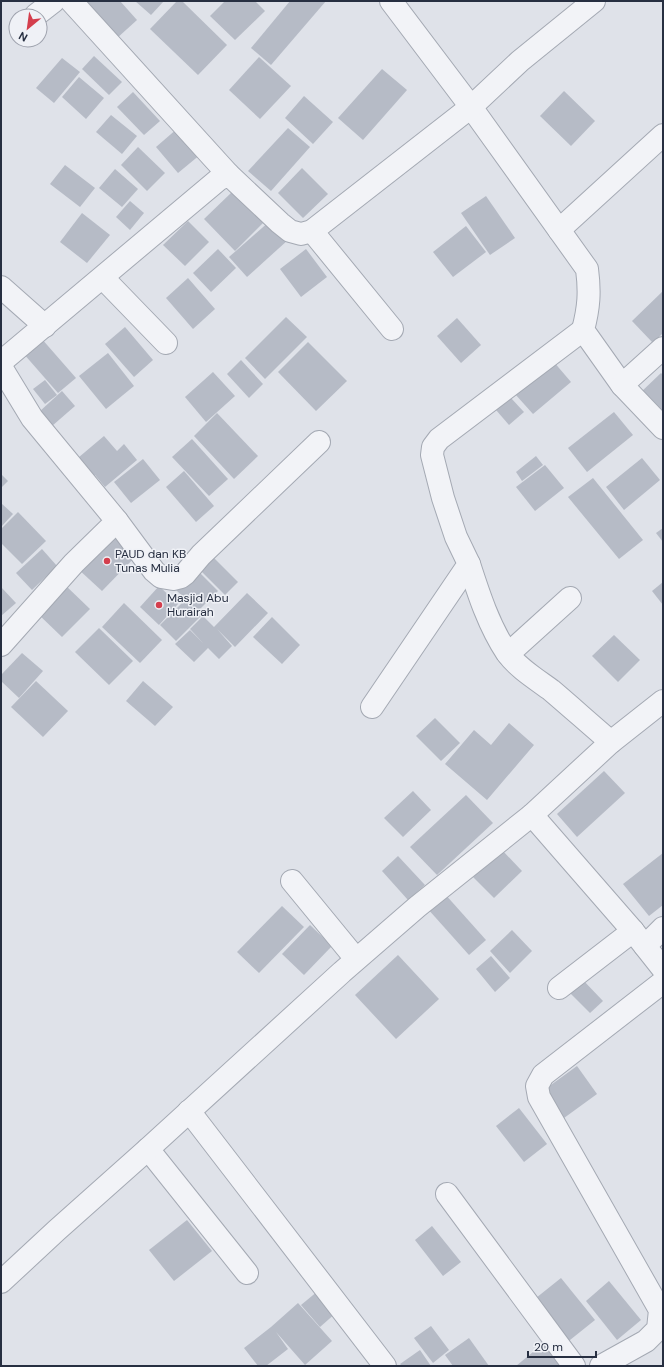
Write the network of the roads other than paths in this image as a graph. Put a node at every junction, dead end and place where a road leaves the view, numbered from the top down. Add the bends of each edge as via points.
1 (54, 1) edge
2 (71, 1) edge
3 (391, 1) edge
4 (594, 1) edge
5 (45, 8) edge
6 (471, 107) junction
7 (663, 135) edge
8 (228, 174) junction
9 (559, 230) junction
10 (312, 231) junction
11 (103, 278) junction
12 (1, 287) edge
13 (45, 326) junction
14 (392, 329) dead end
15 (583, 330) junction
16 (166, 343) dead end
17 (663, 348) edge
18 (1, 362) edge
19 (1, 367) edge
20 (622, 385) junction
21 (663, 428) edge
22 (319, 442) dead end
23 (117, 521) junction
24 (469, 564) junction
25 (570, 598) dead end
26 (1, 645) edge
27 (508, 654) junction
28 (663, 701) edge
29 (372, 707) dead end
30 (611, 742) junction
31 (532, 816) junction
32 (292, 881) dead end
33 (663, 928) edge
34 (639, 938) junction
35 (356, 960) junction
36 (663, 969) edge
37 (663, 982) edge
38 (560, 988) dead end
39 (190, 1111) junction
40 (148, 1149) junction
41 (447, 1194) dead end
42 (247, 1273) dead end
43 (1, 1282) edge
44 (613, 1363) edge
45 (385, 1366) edge
46 (574, 1366) edge

1 - 5 street
2 - 8 street
3 - 6 street
4 - 6 street via 520,61
6 - 9 street
6 - 10 street
7 - 9 street
8 - 10 street via 290,231 301,234
8 - 11 street
9 - 15 street via 587,269 590,289
10 - 14 street
11 - 13 street
11 - 16 street
12 - 13 street
13 - 18 street
15 - 20 street
15 - 24 street via 439,439 433,447 432,455 443,498 456,537
17 - 20 street
19 - 23 street via 32,418
20 - 21 street
22 - 23 street via 201,555 181,578 162,577 154,571
23 - 26 street via 74,563
24 - 27 street via 494,632
24 - 29 street
25 - 27 street
27 - 30 street
28 - 30 street
30 - 31 street
31 - 34 street
31 - 35 street via 417,907
32 - 35 street
33 - 34 street
34 - 36 street
34 - 38 street
35 - 39 street
37 - 44 street via 543,1075 537,1086 539,1097 660,1310 658,1329 646,1341
39 - 40 street
39 - 45 street
40 - 42 street
40 - 43 street
41 - 46 street

